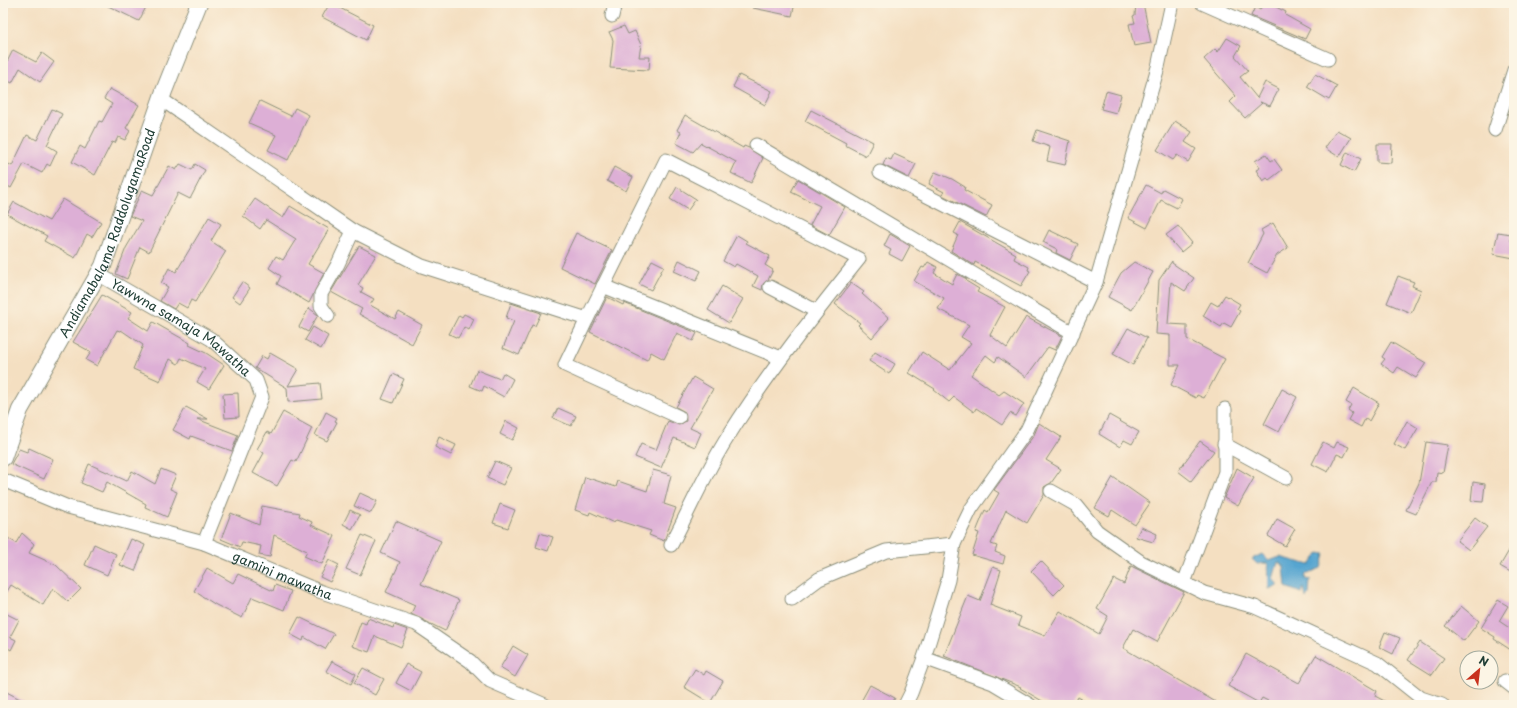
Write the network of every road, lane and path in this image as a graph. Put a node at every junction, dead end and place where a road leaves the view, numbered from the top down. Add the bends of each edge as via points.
1 (199, 3) edge
2 (1172, 3) edge
3 (1202, 3) edge
4 (1328, 59) dead end
5 (1514, 70) edge
6 (161, 99) junction
7 (1495, 130) dead end
8 (756, 145) dead end
9 (880, 172) dead end
10 (353, 231) junction
11 (98, 274) junction
12 (1096, 282) junction
13 (603, 286) junction
14 (770, 287) dead end
15 (816, 311) junction
16 (328, 316) dead end
17 (587, 319) junction
18 (1073, 333) junction
19 (781, 358) junction
20 (1225, 408) dead end
21 (678, 417) dead end
22 (1224, 444) junction
23 (3, 458) edge
24 (1286, 478) dead end
25 (3, 480) edge
26 (1051, 491) dead end
27 (204, 543) junction
28 (954, 544) junction
29 (671, 545) dead end
30 (1184, 583) junction
31 (792, 599) dead end
32 (924, 658) junction
33 (545, 705) edge
34 (905, 705) edge
35 (1030, 705) edge
36 (1442, 705) edge

1 - 6 street, Andiamabalama RaddolugamaRoad
2 - 12 street via 1158,67
3 - 4 street
5 - 7 street
6 - 10 street
6 - 11 street, Andiamabalama RaddolugamaRoad
8 - 18 street
9 - 12 street
10 - 16 street via 321,294 321,306
10 - 17 street via 422,266
11 - 23 street, Andiamabalama RaddolugamaRoad via 20,410
11 - 27 street, Yawwna samaja Mawatha via 211,338 256,380 262,397
12 - 18 street
13 - 15 street via 666,160 859,259
13 - 17 street
13 - 19 street
14 - 15 street
15 - 19 street
17 - 21 street via 565,365
18 - 28 street via 1027,430 971,509
19 - 29 street via 728,436
20 - 22 street
22 - 24 street
22 - 30 street via 1225,472
25 - 27 street, gamini mawatha via 68,507
26 - 30 street via 1076,505 1098,531 1141,562
27 - 33 street, gamini mawatha via 319,591 416,624 470,661 490,681
28 - 31 street via 886,551 819,579
28 - 32 street via 948,580
30 - 36 street via 1204,593 1255,607 1377,663 1422,698
32 - 34 street
32 - 35 street via 993,683

